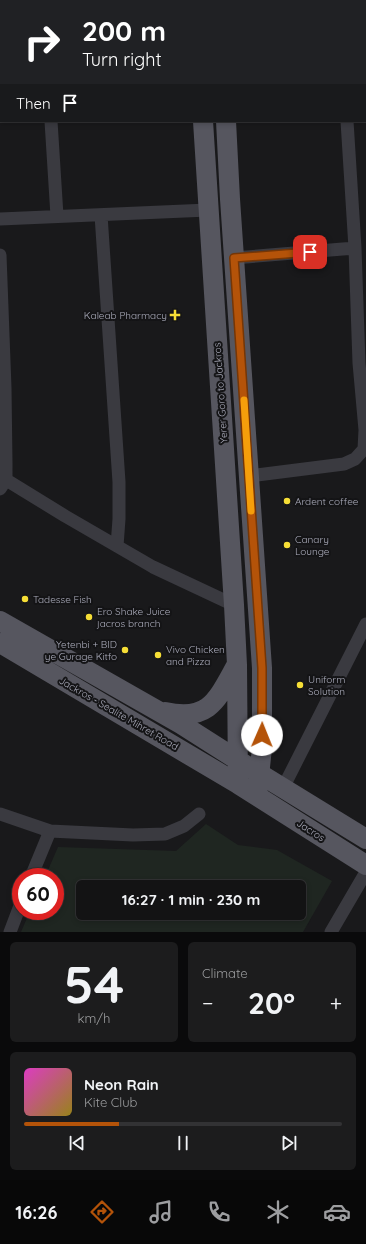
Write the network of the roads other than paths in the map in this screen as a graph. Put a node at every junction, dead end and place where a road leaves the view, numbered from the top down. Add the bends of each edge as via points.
1 (51, 122) edge
2 (203, 122) edge
3 (226, 122) edge
4 (347, 122) edge
5 (208, 210) junction
6 (101, 215) junction
7 (57, 216) junction
8 (0, 219) edge
9 (355, 248) junction
10 (0, 255) edge
11 (234, 258) junction
12 (2, 343) edge
13 (249, 476) junction
14 (2, 482) edge
15 (117, 546) junction
16 (234, 605) junction
17 (0, 621) edge
18 (366, 624) edge
19 (0, 643) edge
20 (237, 665) junction
21 (155, 710) junction
22 (238, 761) junction
23 (260, 774) junction
24 (238, 784) junction
25 (283, 788) junction
26 (257, 795) junction
27 (0, 814) edge
28 (199, 814) dead end
29 (50, 831) junction
30 (366, 839) edge
31 (366, 865) edge
32 (35, 868) edge
33 (366, 872) edge
34 (15, 920) edge
35 (10, 932) edge
36 (331, 932) edge

1 - 7 street
2 - 5 main road, Yerer Goro to Jackros
3 - 11 main road
4 - 9 street
5 - 6 street
5 - 16 main road, Yerer Goro to Jackros
6 - 7 street
6 - 15 street via 119,482
7 - 8 street
9 - 11 street
9 - 13 street via 364,449 355,459 344,464
10 - 12 street
11 - 13 main road
12 - 14 street via 5,388
13 - 23 main road via 262,668
14 - 15 street
15 - 16 street via 153,567
16 - 20 main road, Yerer Goro to Jackros
17 - 21 main road, Jacros
18 - 25 street
19 - 24 main road, Jackros - Sealite Mihret Road
20 - 21 main road via 218,698 208,708 198,713 179,715
20 - 22 main road, Yerer Goro to Jackros
21 - 22 main road, Jacros via 182,724
22 - 23 main road, Jacros
22 - 24 main road, Yerer Goro to Jackros
23 - 25 main road, Jacros
23 - 26 main road
24 - 26 main road, Jacros
25 - 30 main road, Jacros
26 - 31 main road, Jacros
27 - 29 street
28 - 29 street via 184,826 165,834
29 - 32 street
33 - 36 street
34 - 35 street

